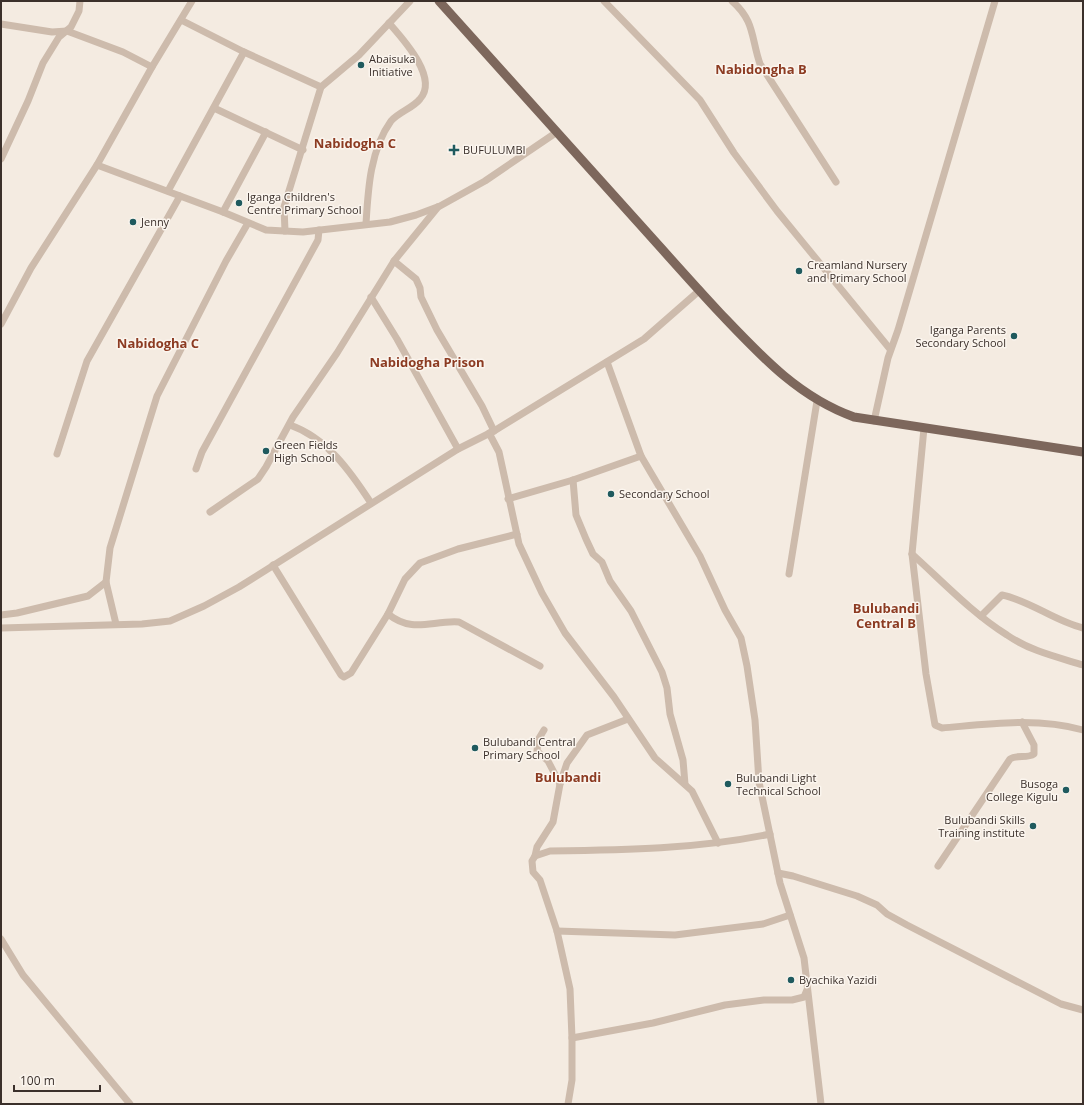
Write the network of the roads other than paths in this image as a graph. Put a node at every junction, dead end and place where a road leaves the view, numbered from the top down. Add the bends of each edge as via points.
1 (80, 1) edge
2 (192, 1) edge
3 (410, 1) edge
4 (439, 1) edge
5 (604, 1) edge
6 (732, 1) edge
7 (995, 1) edge
8 (181, 20) junction
9 (389, 23) junction
10 (1, 24) edge
11 (67, 31) junction
12 (244, 52) junction
13 (152, 66) junction
14 (321, 87) junction
15 (214, 108) junction
16 (266, 132) junction
17 (557, 132) junction
18 (303, 150) junction
19 (1, 159) edge
20 (97, 165) junction
21 (836, 182) dead end
22 (168, 191) junction
23 (180, 196) junction
24 (440, 206) junction
25 (223, 212) junction
26 (248, 223) junction
27 (366, 224) junction
28 (320, 230) junction
29 (285, 231) junction
30 (394, 261) junction
31 (700, 290) junction
32 (371, 297) junction
33 (1, 324) edge
34 (890, 349) junction
35 (607, 362) junction
36 (817, 401) junction
37 (874, 421) junction
38 (290, 425) junction
39 (924, 428) junction
40 (492, 432) junction
41 (458, 449) junction
42 (1083, 452) edge
43 (57, 454) dead end
44 (641, 456) junction
45 (196, 469) dead end
46 (573, 480) junction
47 (508, 499) junction
48 (371, 503) junction
49 (210, 512) dead end
50 (517, 534) junction
51 (912, 554) junction
52 (273, 565) junction
53 (789, 574) dead end
54 (106, 582) junction
55 (388, 614) junction
56 (1, 615) edge
57 (981, 616) junction
58 (116, 624) junction
59 (1, 628) edge
60 (1083, 628) edge
61 (540, 666) dead end
62 (1083, 666) edge
63 (628, 720) junction
64 (1022, 722) junction
65 (544, 730) dead end
66 (1083, 730) edge
67 (560, 784) junction
68 (685, 784) junction
69 (770, 834) junction
70 (718, 843) junction
71 (535, 856) junction
72 (938, 866) dead end
73 (778, 873) junction
74 (790, 915) junction
75 (557, 931) junction
76 (1, 939) edge
77 (808, 989) junction
78 (1083, 1010) edge
79 (572, 1038) junction
80 (130, 1104) edge
81 (568, 1104) edge
82 (821, 1104) edge

1 - 11 street via 79,11
2 - 8 street
3 - 9 street
4 - 17 main road
5 - 34 street via 700,100 734,154 777,211
6 - 21 street via 745,15 752,29 753,45 760,64
7 - 34 street via 898,330
8 - 12 street
8 - 13 street
9 - 14 street via 359,55
9 - 27 street via 424,72 425,86 420,100 392,121 383,137 369,185
10 - 11 street via 52,32
11 - 13 street
11 - 19 street via 59,38 43,63
12 - 14 street
12 - 15 street
13 - 20 street
14 - 18 street
15 - 16 street
15 - 22 street
16 - 18 street
16 - 25 street
17 - 24 street via 485,181
17 - 31 main road
18 - 29 street via 284,207
20 - 22 street
20 - 33 street via 31,268
22 - 23 street
23 - 25 street
23 - 43 street via 87,361
24 - 27 street via 390,222
24 - 30 street
25 - 26 street
26 - 29 street via 266,230
26 - 54 street via 226,260 157,396 110,548
27 - 28 street
28 - 29 street
28 - 45 street via 318,240 205,445
30 - 32 street
30 - 40 street via 416,279 421,297 437,330 479,400
31 - 35 street via 644,339
31 - 36 main road via 755,350 787,380
32 - 38 street
32 - 41 street
34 - 37 street
35 - 40 street
35 - 44 street
36 - 37 main road via 854,417
36 - 53 street
37 - 39 main road
38 - 48 street via 305,430 330,450 352,474
38 - 49 street via 258,479
39 - 42 main road
39 - 51 street
40 - 41 street
40 - 47 street via 499,452
41 - 48 street
44 - 46 street
44 - 69 street via 700,556 741,638 754,720 759,782
46 - 47 street
46 - 68 street via 576,515 586,539 593,554 602,562 610,581 631,611 662,672 670,714 684,760
47 - 50 street
48 - 52 street
50 - 55 street via 458,549 420,563 405,579
50 - 63 street via 542,594 565,633
51 - 57 street
51 - 64 street via 934,725 942,728
52 - 55 street via 323,648 344,677 351,673
52 - 58 street via 239,587 170,621
54 - 56 street via 88,596 17,614
54 - 58 street
55 - 61 street via 400,622 411,625 459,622
57 - 60 street via 1002,595 1020,599
57 - 62 street via 1007,636 1035,650
58 - 59 street
63 - 67 street via 587,734 567,762
63 - 68 street via 655,758
64 - 66 street via 1042,722
64 - 72 street via 1034,745 1034,754 1010,759
65 - 67 street via 538,740 537,751 548,761
67 - 71 street via 553,822 537,847
68 - 70 street via 698,800
69 - 70 street
69 - 73 street
70 - 71 street via 550,851
71 - 75 street via 532,861 533,872 540,880
73 - 74 street
73 - 78 street via 864,899 907,925 1061,1004
74 - 75 street via 763,924 675,935
74 - 77 street via 804,958
75 - 79 street via 570,989
76 - 80 street via 23,975
77 - 79 street via 804,998 725,1005 653,1023
77 - 82 street
79 - 81 street via 572,1080

